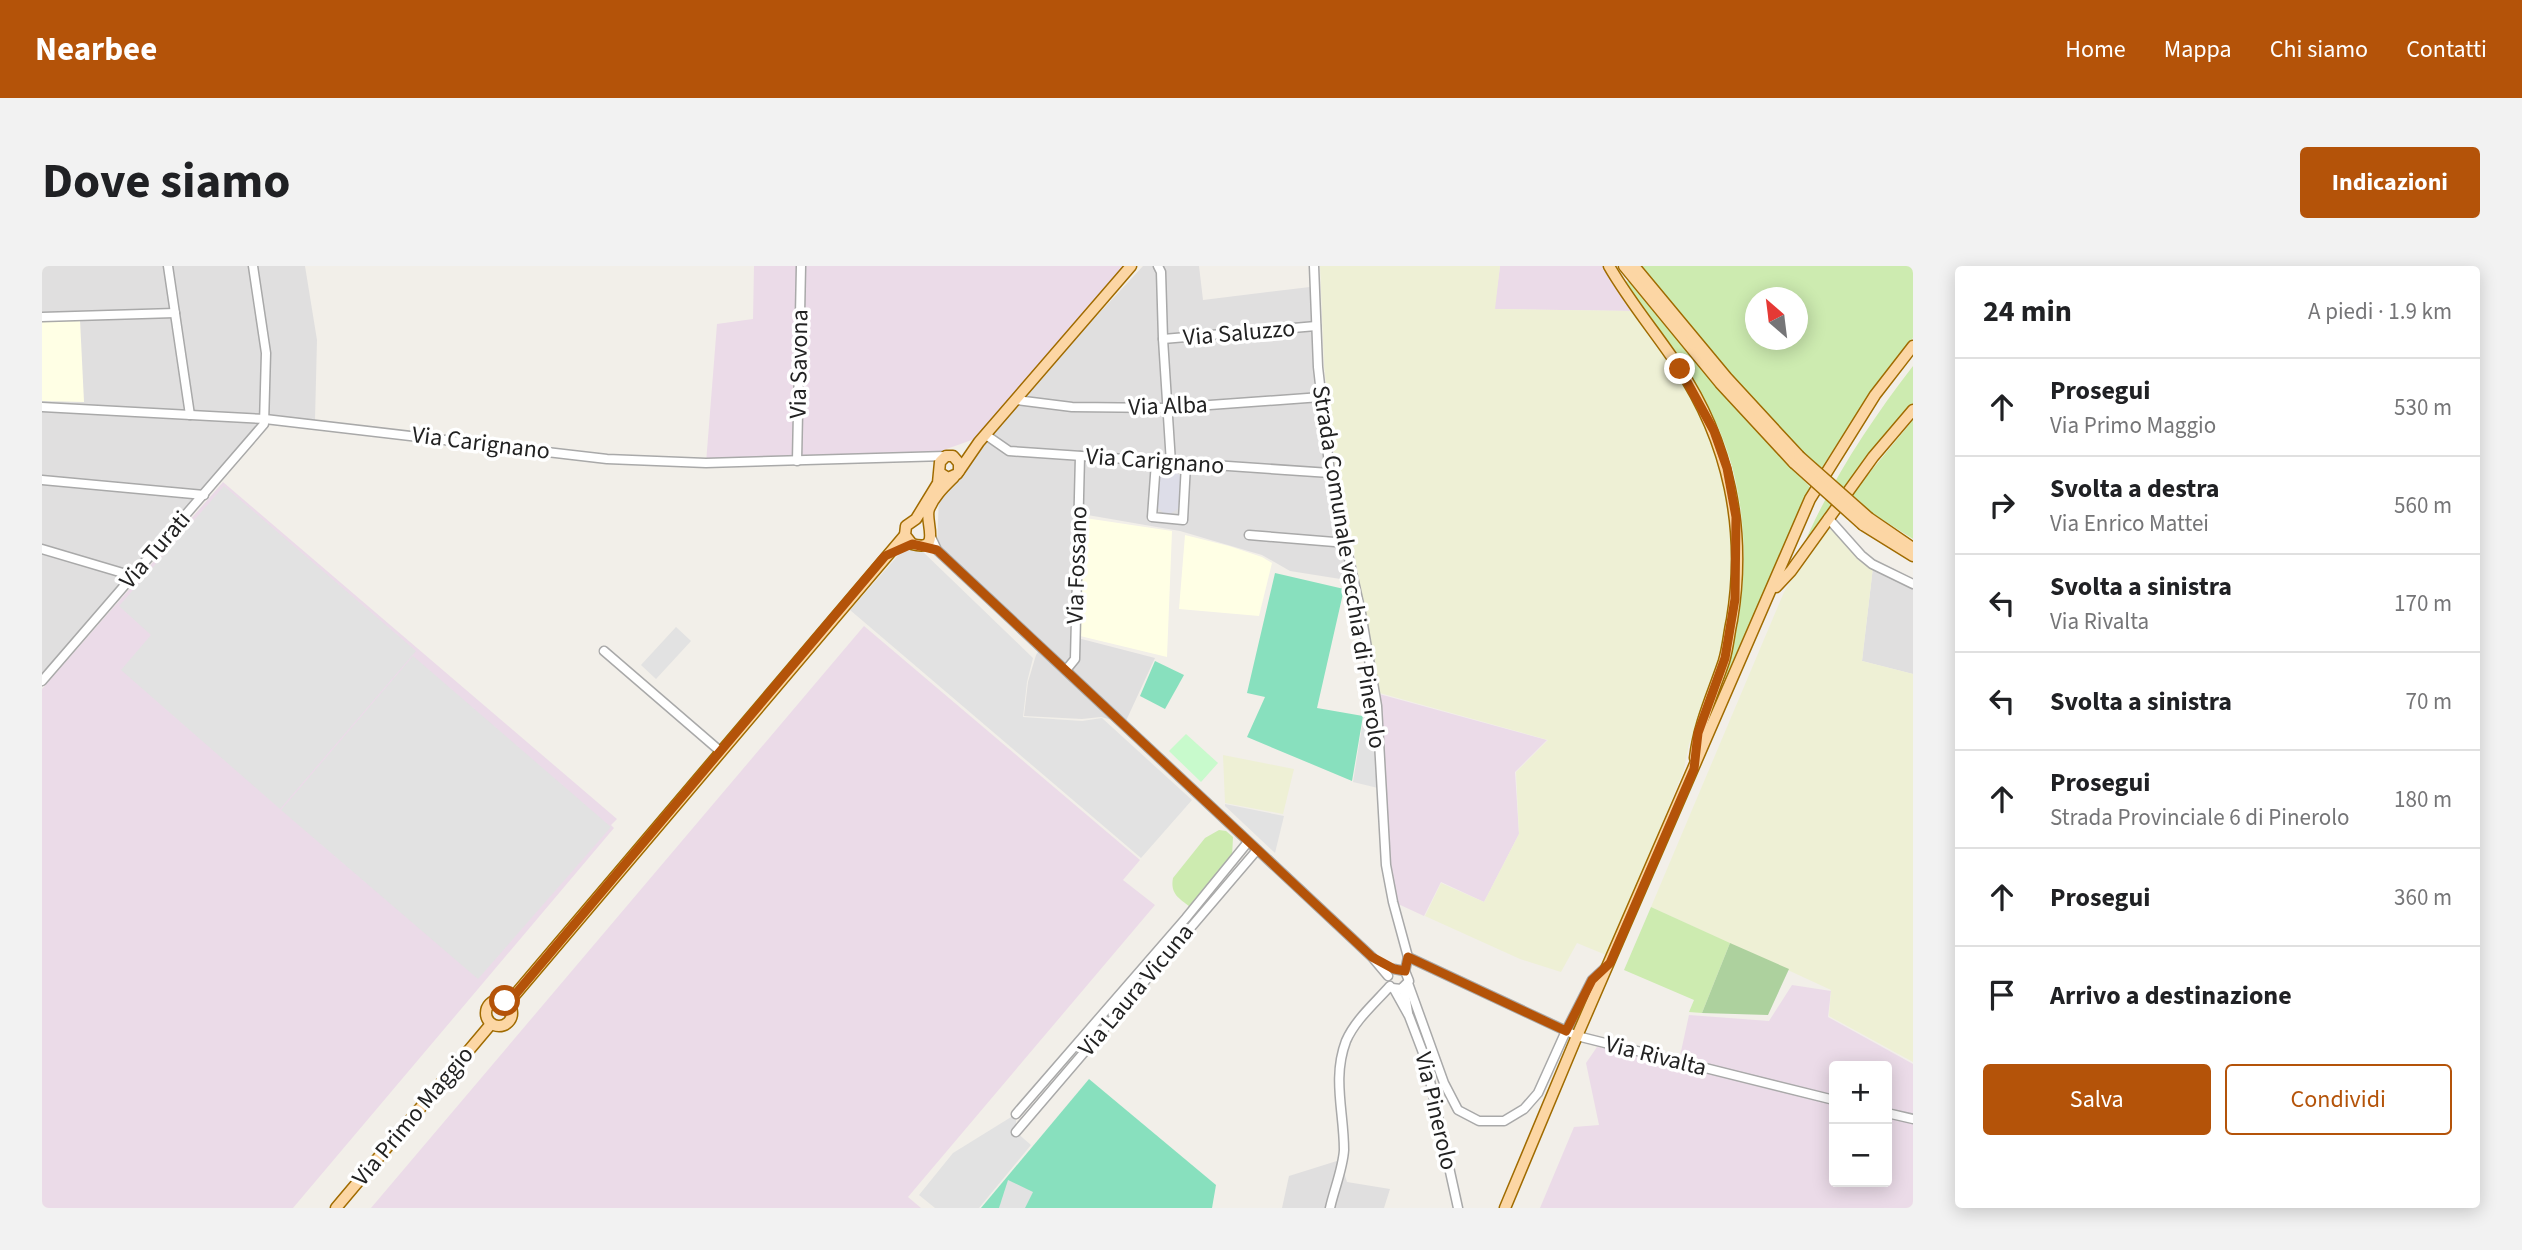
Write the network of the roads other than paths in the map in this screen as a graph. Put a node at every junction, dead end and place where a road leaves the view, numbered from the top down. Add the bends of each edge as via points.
1 (168, 266) edge
2 (254, 266) edge
3 (801, 266) edge
4 (1131, 266) edge
5 (1158, 266) edge
6 (1314, 266) edge
7 (1609, 266) edge
8 (1624, 266) edge
9 (1634, 266) edge
10 (175, 313) junction
11 (42, 317) edge
12 (1316, 326) junction
13 (1163, 339) junction
14 (1913, 346) edge
15 (1321, 397) junction
16 (1016, 400) junction
17 (43, 407) edge
18 (1168, 408) junction
19 (1913, 410) edge
20 (190, 415) junction
21 (42, 419) edge
22 (265, 419) junction
23 (983, 438) junction
24 (949, 456) junction
25 (1080, 456) junction
26 (921, 458) junction
27 (1796, 459) junction
28 (797, 461) junction
29 (1156, 462) junction
30 (1171, 463) junction
31 (1186, 464) junction
32 (940, 472) junction
33 (1330, 473) junction
34 (956, 474) junction
35 (42, 480) edge
36 (204, 495) junction
37 (1828, 518) junction
38 (916, 519) junction
39 (1866, 521) junction
40 (929, 524) junction
41 (1249, 535) dead end
42 (931, 537) junction
43 (912, 541) junction
44 (1347, 542) junction
45 (1913, 548) edge
46 (42, 550) edge
47 (937, 550) junction
48 (1913, 556) edge
49 (133, 576) junction
50 (1913, 584) edge
51 (1769, 595) junction
52 (604, 651) dead end
53 (1066, 670) junction
54 (42, 681) edge
55 (720, 751) junction
56 (1694, 769) junction
57 (1248, 842) junction
58 (1257, 850) junction
59 (1407, 953) junction
60 (1610, 963) junction
61 (1397, 971) junction
62 (1406, 985) junction
63 (1392, 987) junction
64 (508, 1003) junction
65 (1409, 1016) junction
66 (491, 1024) junction
67 (1566, 1031) junction
68 (1577, 1036) junction
69 (1558, 1052) junction
70 (1829, 1099) edge
71 (1016, 1114) dead end
72 (1892, 1114) edge
73 (1913, 1119) edge
74 (1016, 1132) dead end
75 (335, 1208) edge
76 (1330, 1208) edge
77 (1458, 1208) edge
78 (1505, 1208) edge

1 - 10 street
2 - 22 street via 266,353
3 - 28 street, Via Savona
4 - 16 main road
5 - 13 street
6 - 12 street, Strada Comunale vecchia di Pinerolo
7 - 56 main road via 1695,393 1727,468 1736,517 1732,619 1725,658 1698,733
8 - 27 main road via 1720,383
9 - 27 main road
10 - 11 street
10 - 20 street
12 - 13 street, Via Saluzzo
12 - 15 street, Strada Comunale vecchia di Pinerolo
13 - 18 street
14 - 51 main road via 1875,395 1810,499
15 - 18 street, Via Alba
15 - 33 street, Strada Comunale vecchia di Pinerolo
16 - 18 street, Via Alba via 1072,407
16 - 23 main road
17 - 20 street, Via Carignano
17 - 21 street
18 - 30 street
19 - 37 main road
20 - 22 street, Via Carignano
22 - 28 street, Via Carignano via 607,459
22 - 36 street, Via Turati
23 - 24 main road
23 - 25 street, Via Carignano via 1009,451
23 - 34 main road
24 - 26 street, Via Carignano
24 - 32 main road via 938,464
24 - 34 main road via 959,463
25 - 29 street, Via Carignano
25 - 53 street, Via Fossano via 1075,659
26 - 28 street, Via Carignano
26 - 32 street
27 - 39 main road, bridge
29 - 30 street, Via Carignano
29 - 31 street via 1152,517 1183,520
30 - 31 street, Via Carignano
31 - 33 street, Via Carignano
32 - 34 main road via 945,477
32 - 38 main road
33 - 44 street, Strada Comunale vecchia di Pinerolo
34 - 40 main road via 929,509
35 - 36 street
36 - 49 street, Via Turati
37 - 50 street via 1872,564
37 - 51 main road
38 - 40 main road
38 - 43 main road via 906,526
39 - 45 main road
39 - 48 main road
40 - 42 main road
41 - 44 street
42 - 43 main road
42 - 47 street
43 - 47 street
43 - 55 main road via 885,556
44 - 59 street, Strada Comunale vecchia di Pinerolo via 1377,706 1386,865
46 - 49 street
47 - 53 street
49 - 54 street, Via Turati
51 - 56 main road
52 - 55 street
53 - 57 street
55 - 64 main road
56 - 60 main road
57 - 58 street
57 - 71 street, Via Laura Vicuna
58 - 61 street via 1372,957
58 - 74 street, Via Laura Vicuna
59 - 61 street
59 - 67 street, Via Rivalta
60 - 67 street via 1592,980
60 - 68 main road
61 - 62 street via 1409,977
61 - 63 street, Via Pinerolo
62 - 63 street
62 - 65 street, Via Pinerolo
62 - 69 street via 1451,1100 1458,1110 1479,1121 1504,1121 1524,1109 1538,1093
63 - 65 street, Via Pinerolo
63 - 76 street via 1346,1041 1338,1096 1344,1151
64 - 66 main road via 512,1013 508,1023
64 - 66 main road via 496,1000 489,1004 486,1017
65 - 77 street, Via Pinerolo via 1432,1084
66 - 75 main road, Via Primo Maggio
67 - 68 street, Via Rivalta
67 - 69 street
68 - 69 street
68 - 70 street, Via Rivalta
68 - 78 main road
72 - 73 street

